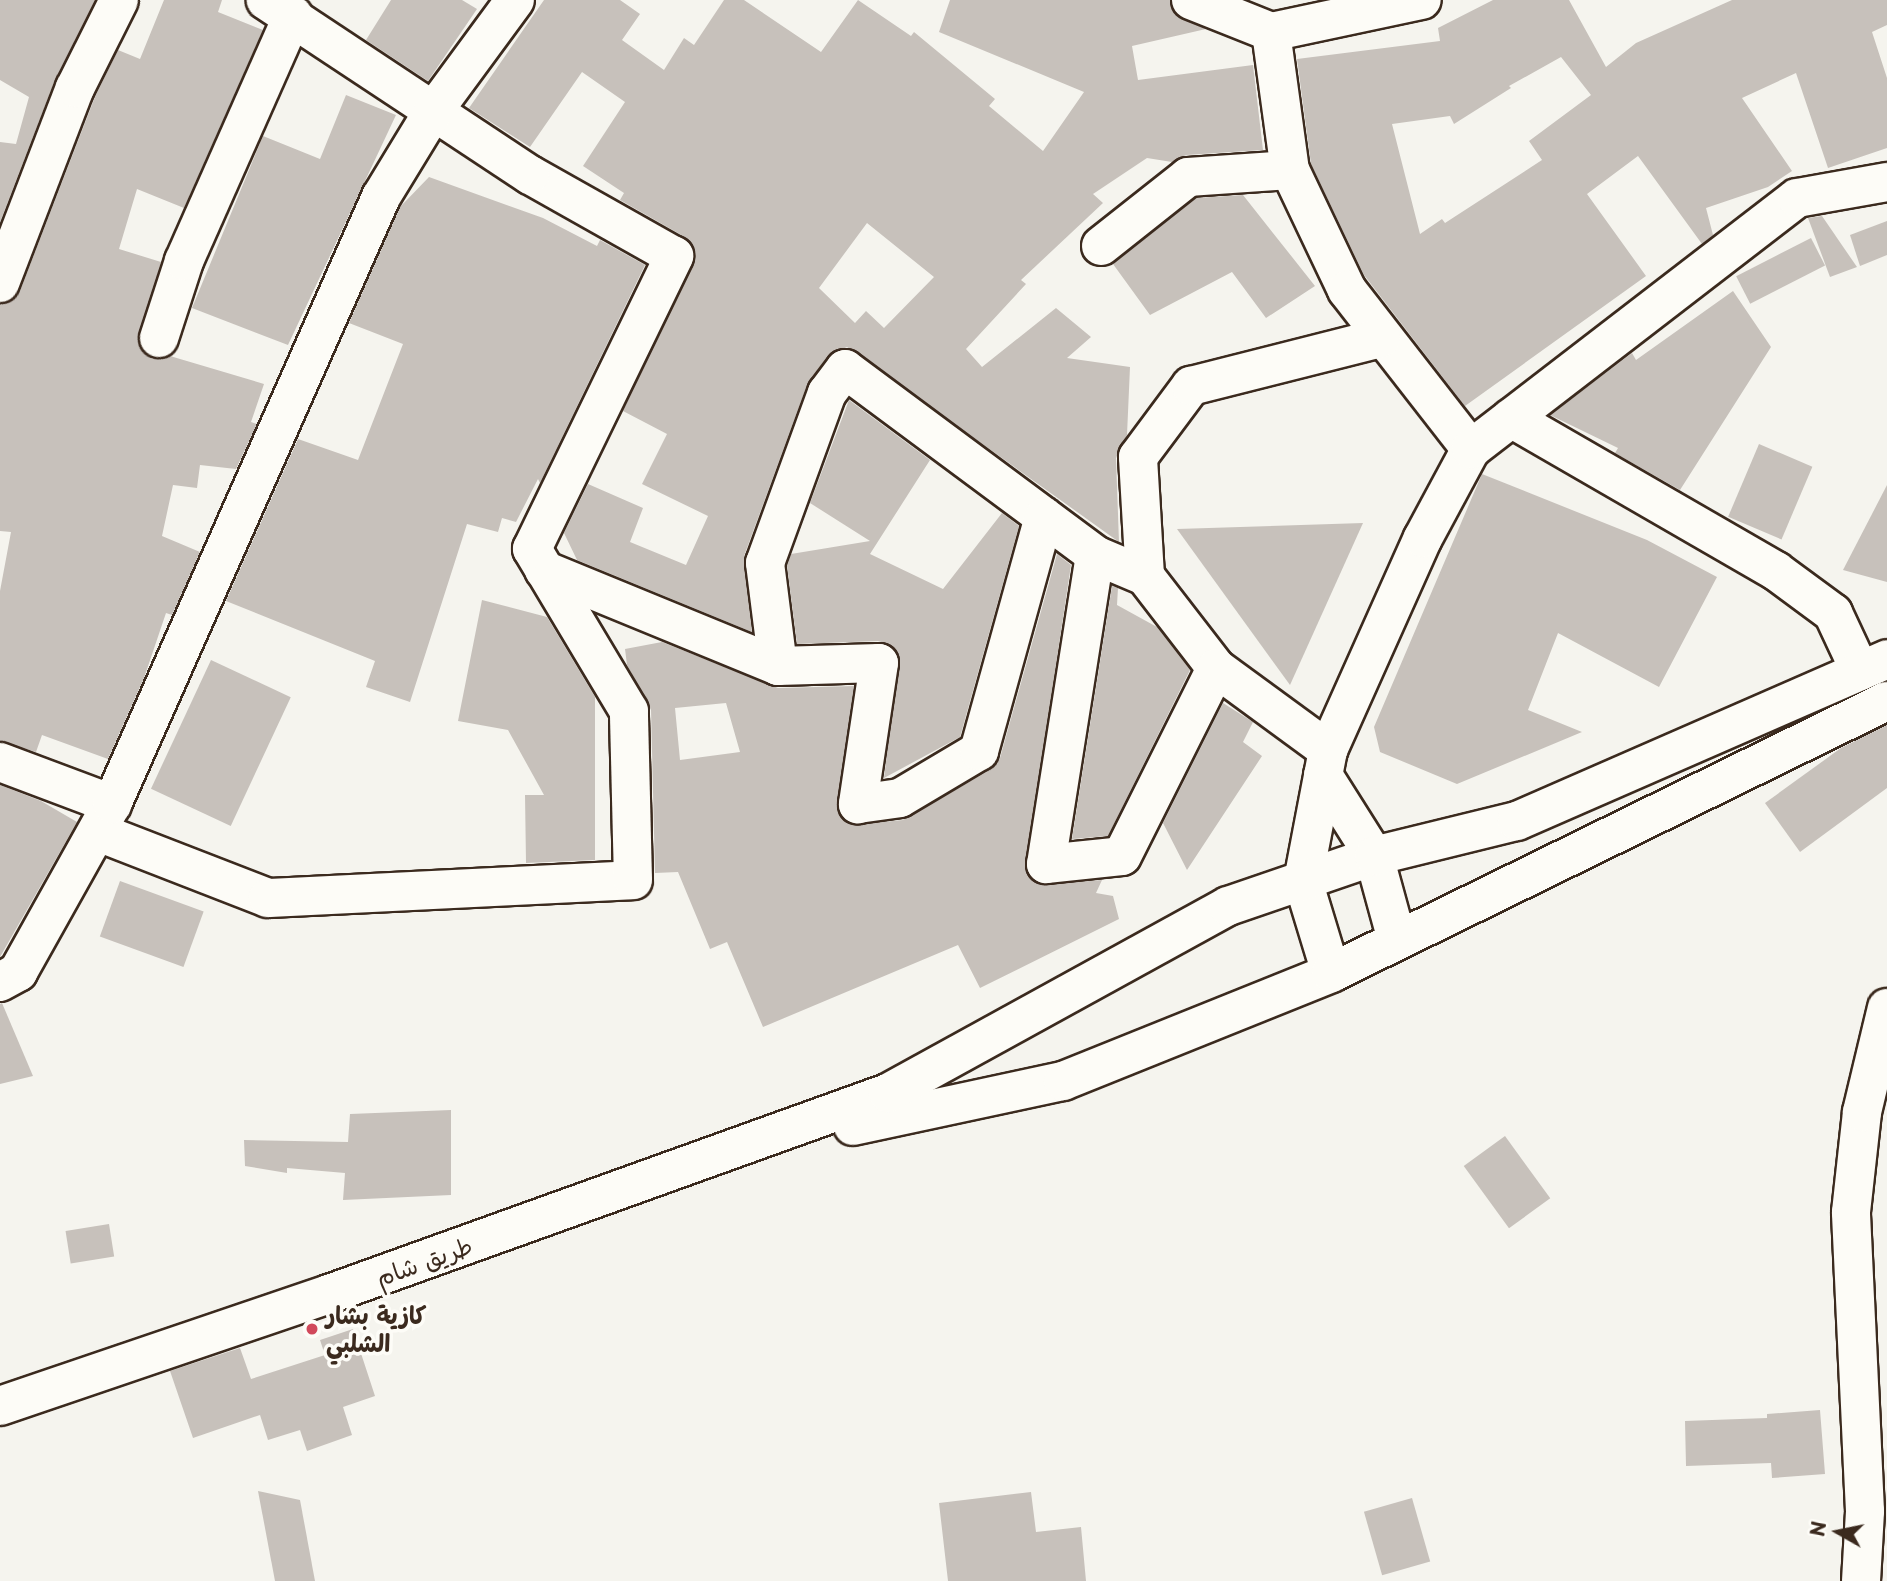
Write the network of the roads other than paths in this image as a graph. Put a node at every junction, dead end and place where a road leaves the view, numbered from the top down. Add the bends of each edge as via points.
1 (119, 0) edge
2 (515, 0) edge
3 (1191, 0) edge
4 (1422, 0) edge
5 (279, 8) edge
6 (1313, 11) edge
7 (1270, 33) junction
8 (432, 113) junction
9 (1290, 170) junction
10 (1887, 182) edge
11 (1101, 246) dead end
12 (0, 283) edge
13 (159, 338) dead end
14 (1381, 338) junction
15 (1511, 418) junction
16 (1471, 449) junction
17 (1044, 517) junction
18 (1095, 555) junction
19 (544, 570) junction
20 (1144, 576) junction
21 (1873, 665) edge
22 (778, 666) junction
23 (1216, 668) junction
24 (1887, 701) edge
25 (0, 762) edge
26 (1325, 763) junction
27 (105, 818) junction
28 (1374, 856) junction
29 (1303, 881) junction
30 (1397, 940) junction
31 (1331, 973) junction
32 (0, 982) edge
33 (1887, 1008) edge
34 (728, 1153) junction
35 (0, 1406) edge
36 (1861, 1581) edge

1 - 12 street via 75,88
2 - 8 street
3 - 7 street
4 - 6 street
5 - 8 street
5 - 13 street
6 - 7 street
7 - 9 street
8 - 19 street via 674,256 532,549
8 - 27 street via 381,197
9 - 11 street via 1188,177
9 - 14 street via 1347,290
10 - 15 street via 1797,198
14 - 16 street
14 - 20 street via 1191,386 1138,457
15 - 16 street
15 - 21 street via 1776,571 1833,613
16 - 26 street via 1423,538
17 - 18 street
17 - 22 street via 845,369 827,393 765,563
17 - 22 street via 979,751 900,798 858,804 879,663
18 - 20 street
18 - 23 street via 1046,864 1122,856
19 - 22 street
19 - 27 street via 629,711 633,880 268,898
20 - 23 street
21 - 28 street via 1517,821
23 - 26 street
24 - 30 street
25 - 27 street
26 - 28 street
26 - 29 street
27 - 32 street via 18,972
28 - 29 street
28 - 30 street
29 - 31 street
29 - 34 street via 1228,906 888,1093
30 - 31 street
31 - 34 street via 1063,1082
33 - 36 street via 1862,1112 1851,1212 1866,1511
34 - 35 street, طريق شام

